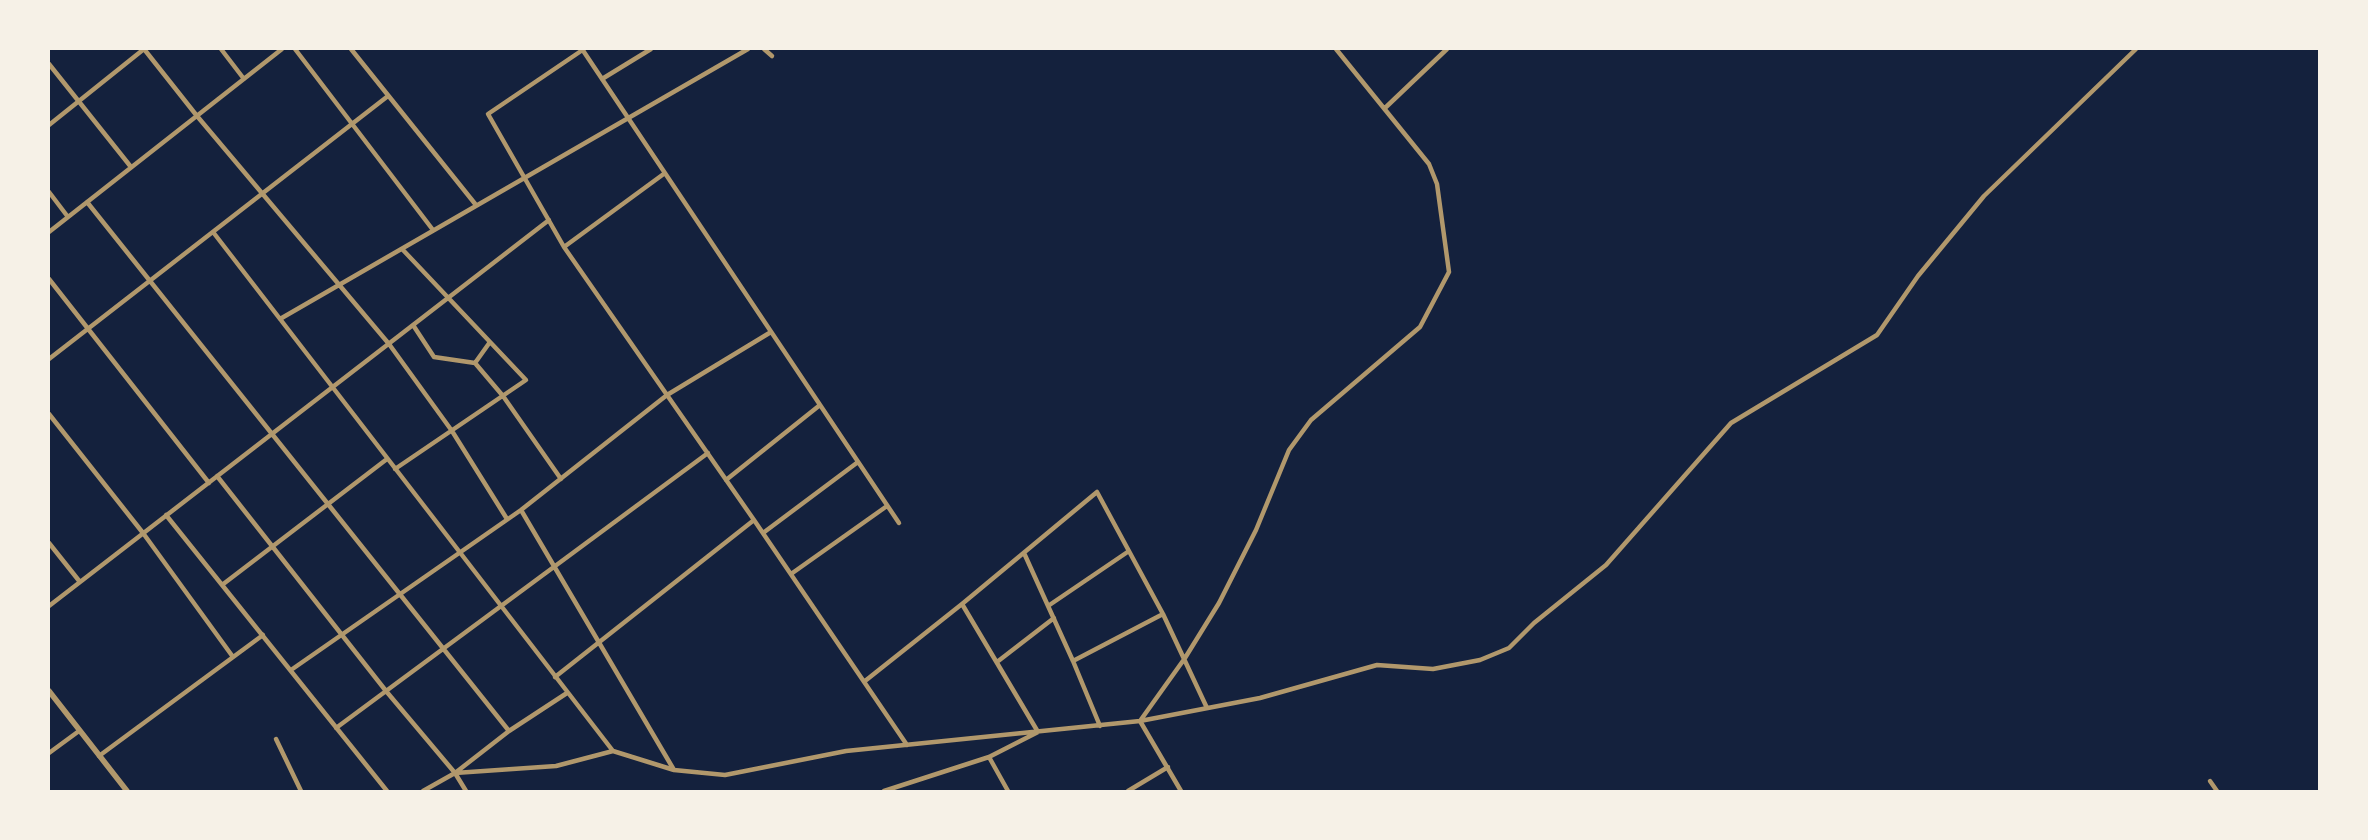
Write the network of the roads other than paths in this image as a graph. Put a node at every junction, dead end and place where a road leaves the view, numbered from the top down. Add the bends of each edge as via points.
1 (144, 49) edge
2 (221, 49) edge
3 (282, 49) edge
4 (296, 49) edge
5 (351, 49) edge
6 (583, 49) edge
7 (651, 49) edge
8 (748, 49) edge
9 (764, 49) edge
10 (1336, 49) edge
11 (1447, 49) edge
12 (2136, 49) edge
13 (772, 56) dead end
14 (49, 64) edge
15 (244, 79) junction
16 (602, 79) junction
17 (388, 96) junction
18 (78, 100) junction
19 (1385, 108) junction
20 (197, 116) junction
21 (628, 118) junction
22 (49, 124) edge
23 (352, 124) junction
24 (131, 167) junction
25 (665, 173) junction
26 (524, 176) junction
27 (49, 192) edge
28 (262, 194) junction
29 (86, 202) junction
30 (476, 205) junction
31 (68, 217) junction
32 (549, 220) junction
33 (433, 230) junction
34 (49, 232) edge
35 (213, 232) junction
36 (564, 247) junction
37 (403, 250) junction
38 (49, 279) edge
39 (149, 282) junction
40 (340, 284) junction
41 (448, 298) junction
42 (280, 319) junction
43 (413, 325) junction
44 (88, 329) junction
45 (771, 332) junction
46 (490, 342) junction
47 (389, 344) junction
48 (49, 360) edge
49 (475, 363) junction
50 (333, 387) junction
51 (667, 395) junction
52 (503, 396) junction
53 (820, 405) junction
54 (49, 414) edge
55 (452, 431) junction
56 (272, 434) junction
57 (708, 453) junction
58 (387, 459) junction
59 (858, 462) junction
60 (396, 469) junction
61 (217, 476) junction
62 (561, 479) junction
63 (726, 480) junction
64 (209, 482) junction
65 (327, 504) junction
66 (887, 506) junction
67 (521, 510) junction
68 (166, 515) junction
69 (507, 519) junction
70 (754, 520) junction
71 (899, 523) dead end
72 (143, 533) junction
73 (763, 533) junction
74 (49, 543) edge
75 (273, 546) junction
76 (1129, 551) junction
77 (460, 552) junction
78 (1024, 553) junction
79 (554, 567) junction
80 (791, 574) junction
81 (80, 582) junction
82 (222, 585) junction
83 (399, 594) junction
84 (962, 604) junction
85 (49, 606) edge
86 (501, 606) junction
87 (1048, 606) junction
88 (1163, 614) junction
89 (1054, 618) junction
90 (263, 635) junction
91 (342, 635) junction
92 (599, 643) junction
93 (443, 648) junction
94 (233, 657) junction
95 (1185, 658) junction
96 (1073, 661) junction
97 (998, 662) junction
98 (291, 670) junction
99 (555, 677) junction
100 (865, 680) junction
101 (49, 691) edge
102 (386, 691) junction
103 (567, 692) junction
104 (1207, 708) junction
105 (1140, 721) junction
106 (1100, 726) junction
107 (336, 728) junction
108 (508, 730) junction
109 (79, 731) junction
110 (1038, 732) junction
111 (276, 739) dead end
112 (907, 745) junction
113 (613, 751) junction
114 (49, 754) edge
115 (98, 756) junction
116 (989, 757) junction
117 (1168, 767) junction
118 (674, 770) junction
119 (455, 773) junction
120 (2210, 781) dead end
121 (127, 791) edge
122 (301, 791) edge
123 (387, 791) edge
124 (423, 791) edge
125 (466, 791) edge
126 (884, 791) edge
127 (1008, 791) edge
128 (1128, 791) edge
129 (1181, 791) edge
130 (2217, 791) edge

1 - 18 street
1 - 20 street
2 - 15 street
3 - 15 street
4 - 23 street
5 - 17 street
6 - 16 street
6 - 26 street via 488,114
7 - 16 street
8 - 21 street
9 - 13 street
10 - 19 street
11 - 19 street
12 - 104 street via 1984,196 1918,276 1878,336 1731,423 1606,565 1534,623 1509,648 1480,660 1433,669 1377,665 1260,698
14 - 18 street
15 - 20 street
16 - 21 street
17 - 23 street
17 - 30 street
18 - 22 street
18 - 24 street
19 - 95 street via 1429,164 1437,184 1450,272 1420,327 1311,420 1289,450 1256,530 1219,603
20 - 24 street
20 - 28 street
21 - 25 street
21 - 26 street
23 - 28 street
23 - 33 street
24 - 29 street
25 - 36 street
25 - 45 street
26 - 30 street
26 - 32 street
27 - 31 street
28 - 35 street
28 - 40 street
29 - 31 street
29 - 39 street
30 - 33 street
31 - 34 street
32 - 36 street
32 - 41 street
33 - 37 street
35 - 39 street
35 - 42 street
36 - 51 street
37 - 40 street
37 - 41 street
38 - 44 street
39 - 44 street
39 - 56 street
40 - 42 street
40 - 47 street
41 - 43 street
41 - 46 street
42 - 50 street
43 - 47 street
43 - 49 street via 434,357
44 - 48 street
44 - 64 street
45 - 51 street
45 - 53 street
46 - 49 street
46 - 52 street via 526,380
47 - 50 street
47 - 55 street
49 - 52 street
50 - 56 street
50 - 58 street
51 - 57 street
51 - 62 street
52 - 55 street
52 - 62 street
53 - 59 street
53 - 63 street
54 - 72 street
55 - 60 street
55 - 69 street
56 - 61 street
56 - 65 street
57 - 63 street
57 - 79 street
58 - 60 street
58 - 65 street
59 - 66 street
59 - 73 street
60 - 77 street
61 - 64 street
61 - 75 street
62 - 67 street
63 - 70 street
64 - 68 street
65 - 75 street
65 - 83 street
66 - 71 street
66 - 80 street
67 - 69 street
67 - 79 street
68 - 72 street
68 - 82 street
69 - 77 street
70 - 73 street
70 - 92 street
72 - 81 street
72 - 94 street
73 - 80 street
74 - 81 street
75 - 82 street
75 - 91 street
76 - 78 street via 1097,492
76 - 87 street
76 - 88 street
77 - 83 street
77 - 86 street
78 - 84 street
78 - 87 street
79 - 86 street
79 - 92 street
80 - 100 street
81 - 85 street
82 - 90 street
83 - 91 street
83 - 93 street
84 - 97 street
84 - 100 street
86 - 93 street
86 - 99 street
87 - 89 street
88 - 95 street
88 - 96 street
89 - 96 street
89 - 97 street
90 - 94 street
90 - 98 street
91 - 98 street
91 - 102 street
92 - 99 street
92 - 118 street
93 - 102 street
93 - 108 street
94 - 115 street
95 - 104 street
95 - 105 street
96 - 106 street
97 - 110 street
98 - 107 street
99 - 103 street
100 - 112 street
101 - 109 street
102 - 107 street
102 - 119 street
103 - 108 street
103 - 113 street
104 - 105 street
105 - 106 street
105 - 117 street
106 - 110 street
107 - 123 street
108 - 119 street
109 - 114 street
109 - 115 street
110 - 112 street
110 - 116 street
111 - 122 street
112 - 118 street via 846,751 725,775
113 - 118 street
113 - 119 street via 556,766
115 - 121 street
116 - 126 street
116 - 127 street
117 - 128 street
117 - 129 street
119 - 124 street
119 - 125 street
120 - 130 street

